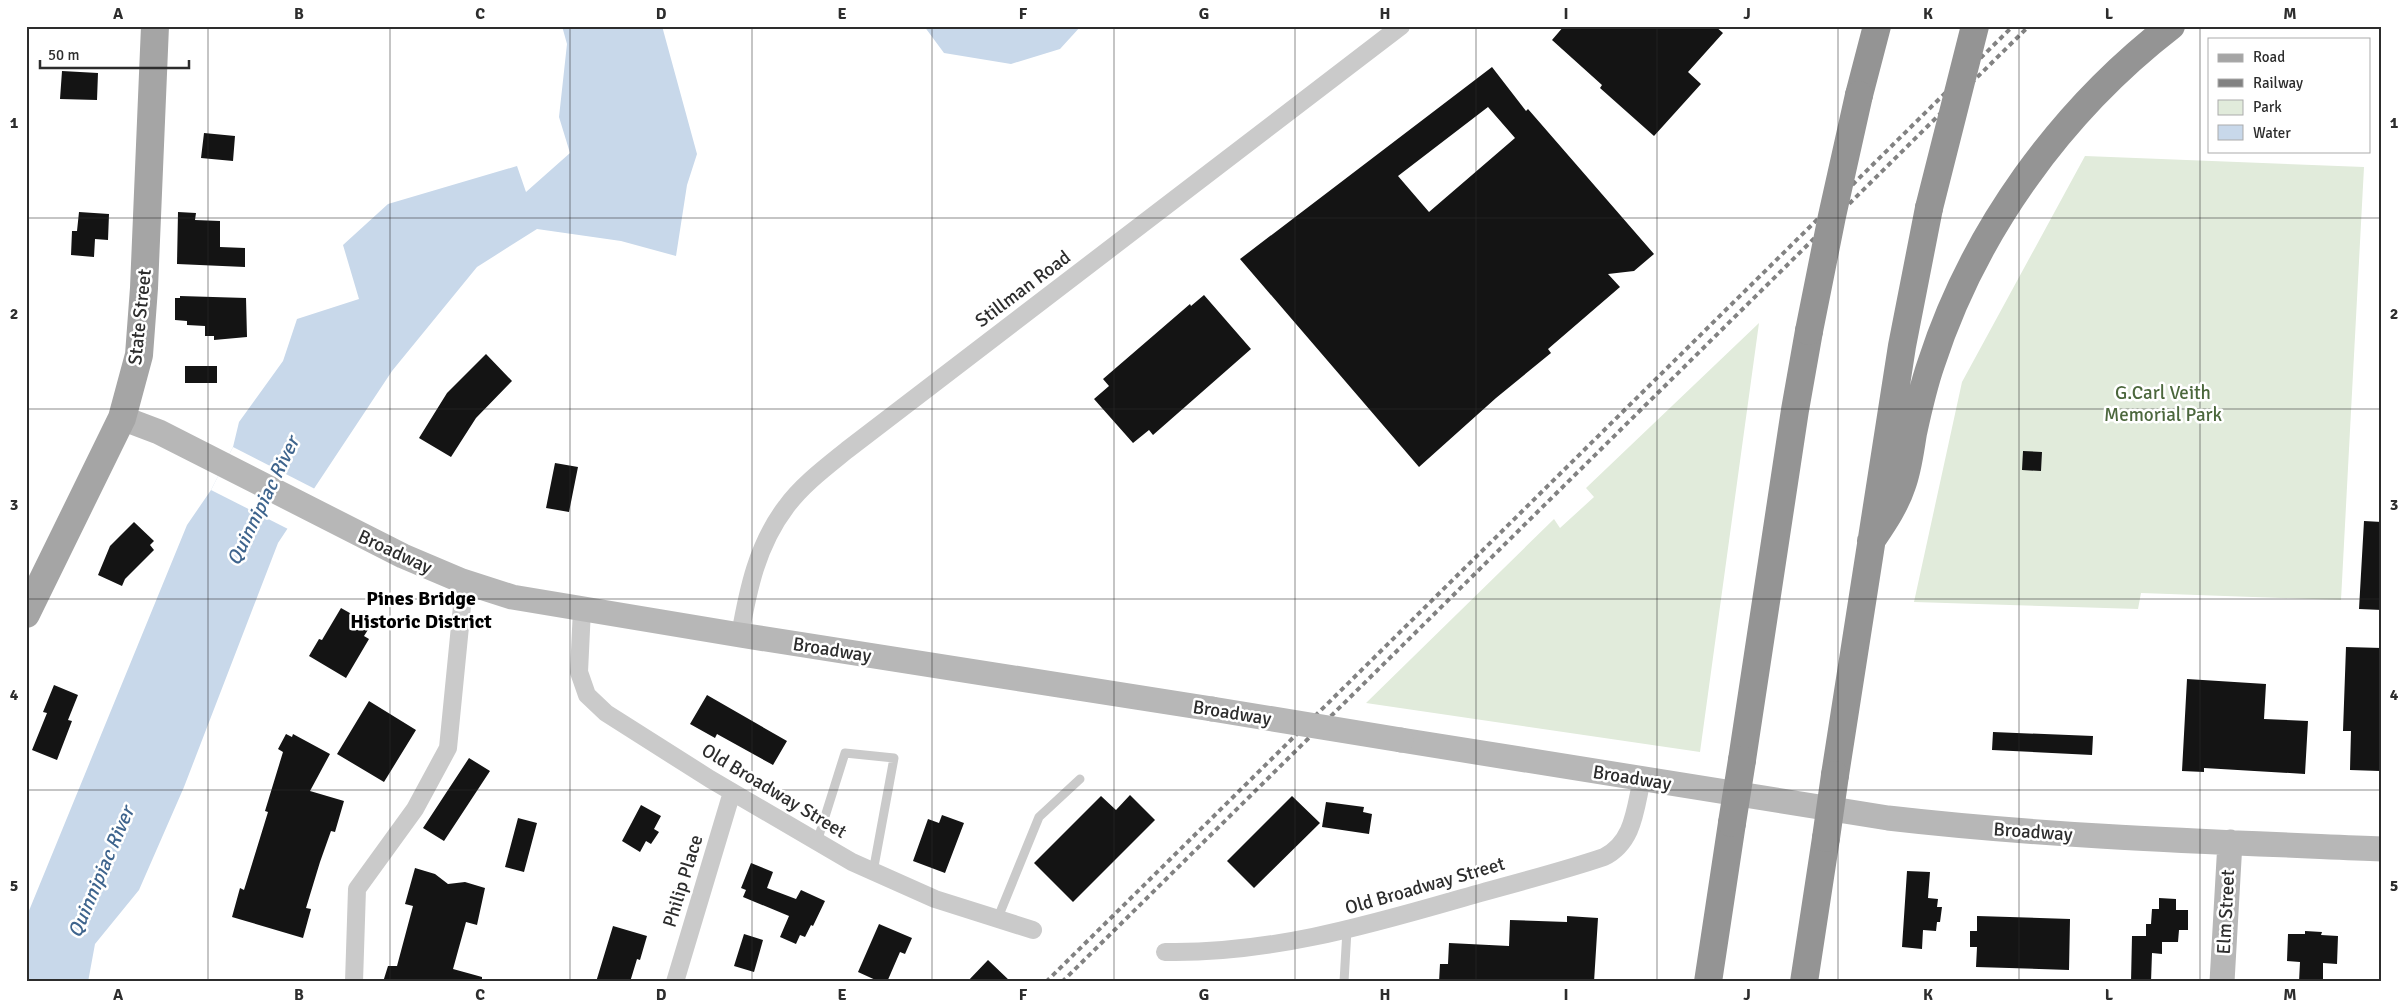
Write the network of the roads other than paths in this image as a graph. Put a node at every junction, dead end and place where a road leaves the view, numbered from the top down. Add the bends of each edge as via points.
1 (156, 26) edge
2 (1401, 26) edge
3 (1877, 26) edge
4 (1975, 26) edge
5 (2171, 26) edge
6 (122, 418) junction
7 (1871, 541) junction
8 (470, 584) junction
9 (582, 609) junction
10 (26, 614) edge
11 (740, 635) junction
12 (1080, 779) dead end
13 (1642, 779) junction
14 (732, 792) junction
15 (817, 842) junction
16 (2230, 842) junction
17 (2382, 849) edge
18 (873, 872) junction
19 (997, 920) junction
20 (1034, 930) dead end
21 (1347, 930) junction
22 (1165, 952) dead end
23 (354, 982) edge
24 (675, 982) edge
25 (1344, 982) edge
26 (1708, 982) edge
27 (1804, 982) edge
28 (2222, 982) edge

1 - 6 main road, State Street via 139,355
2 - 11 street, Stillman Road via 814,478 787,506 761,550
3 - 26 highway, bridge via 1859,95 1795,410
4 - 7 highway, bridge via 1929,208
5 - 7 highway via 2131,59 2072,119 2035,166 1994,228 1964,283 1941,336 1924,386 1903,484
6 - 8 main road, Broadway via 159,432 411,560
6 - 10 main road, State Street
7 - 27 highway, bridge
8 - 9 main road, Broadway via 512,596
8 - 23 street via 462,606 448,748 415,809 358,889
9 - 11 main road, Broadway
9 - 14 street, Old Broadway Street via 578,658 581,683 587,695 606,713
11 - 13 main road, Broadway, bridge
12 - 19 lane via 1039,817
13 - 16 main road, Broadway via 1952,826
13 - 21 street, Old Broadway Street via 1629,832 1613,853
14 - 15 street, Old Broadway Street
14 - 24 street, Philip Place
15 - 18 street, Old Broadway Street
15 - 18 lane via 845,753 894,758
16 - 17 main road, Broadway
16 - 28 main road, Elm Street
18 - 19 street, Old Broadway Street via 935,899
19 - 20 street, Old Broadway Street
21 - 22 street, Old Broadway Street via 1240,949
21 - 25 lane

